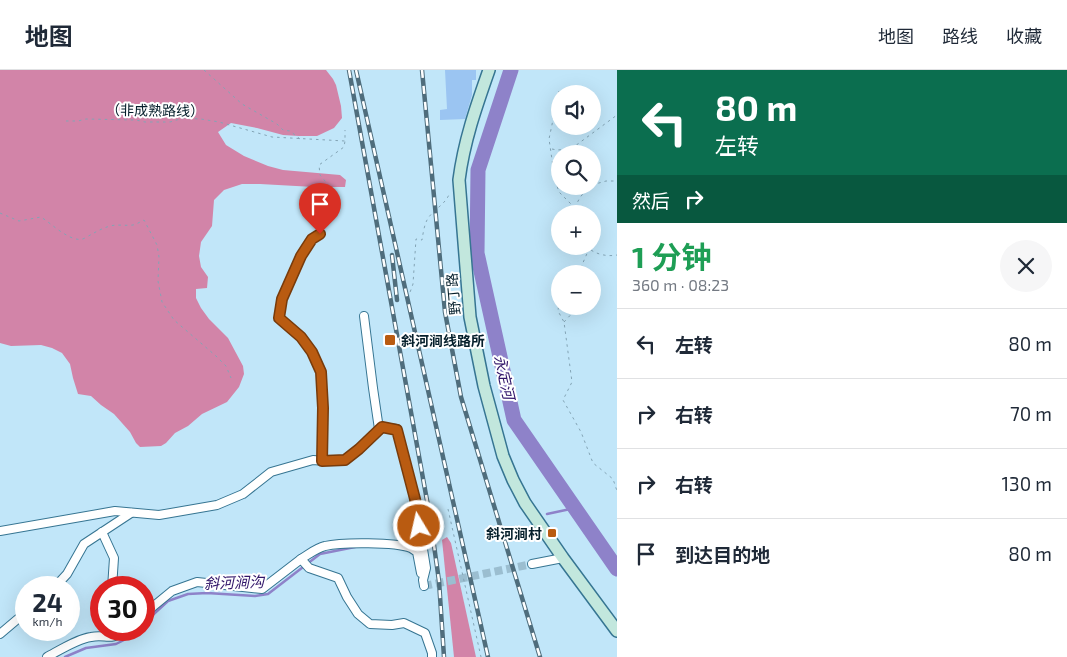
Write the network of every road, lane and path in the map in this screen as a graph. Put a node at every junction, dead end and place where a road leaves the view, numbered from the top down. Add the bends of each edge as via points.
1 (204, 70) edge
2 (489, 70) edge
3 (617, 115) edge
4 (66, 121) dead end
5 (551, 129) edge
6 (345, 130) dead end
7 (301, 140) junction
8 (346, 141) junction
9 (550, 148) junction
10 (617, 181) edge
11 (601, 183) edge
12 (450, 189) dead end
13 (572, 205) edge
14 (0, 213) edge
15 (320, 234) dead end
16 (312, 239) junction
17 (601, 254) edge
18 (617, 255) edge
19 (408, 298) dead end
20 (560, 315) edge
21 (570, 315) edge
22 (364, 316) dead end
23 (564, 322) junction
24 (230, 378) dead end
25 (379, 429) junction
26 (322, 461) junction
27 (617, 491) edge
28 (448, 509) dead end
29 (131, 512) junction
30 (0, 531) edge
31 (102, 532) junction
32 (563, 558) junction
33 (305, 563) junction
34 (532, 564) tunnel mouth
35 (65, 576) edge
36 (113, 576) edge
37 (155, 605) edge
38 (15, 621) edge
39 (617, 631) edge
40 (0, 634) edge
41 (90, 637) edge
42 (47, 657) edge
43 (432, 657) edge
44 (481, 657) edge

1 - 7 path via 242,104
2 - 32 main road, 野丁路 via 466,138 459,180 470,317 503,456 525,503
3 - 9 path via 572,149
4 - 7 path, （非成熟路线） via 170,122 183,118 201,119 272,137
5 - 9 path
6 - 8 path
7 - 8 path, （非成熟路线）
8 - 16 path via 344,147 319,164 320,175 340,203 340,210 314,230
9 - 13 path via 559,192
10 - 11 path
12 - 19 path via 444,204 427,220 422,240 416,239 413,284
14 - 24 path via 19,221 41,217 65,236 83,240 99,229 134,225 144,220 157,246 162,302 174,320 226,366
15 - 16 street
16 - 26 street via 282,299 279,318 301,337 321,372
17 - 18 path
20 - 23 path
21 - 23 path
22 - 25 street
23 - 27 path via 572,382 563,400 581,432 593,464 613,479
25 - 26 street via 345,460
25 - 33 street via 397,430 415,499 426,568 424,583 417,552 399,545 322,546
26 - 29 street via 313,460 271,472 243,494 217,505 159,514
28 - 44 path
29 - 30 street
29 - 31 street
31 - 35 street via 84,544
31 - 36 street via 114,558
32 - 34 street
32 - 39 main road, 野丁路
33 - 37 street via 262,589 197,582 172,591
33 - 43 street via 338,578 358,614 370,624 404,623 425,633
38 - 40 street
41 - 42 street

